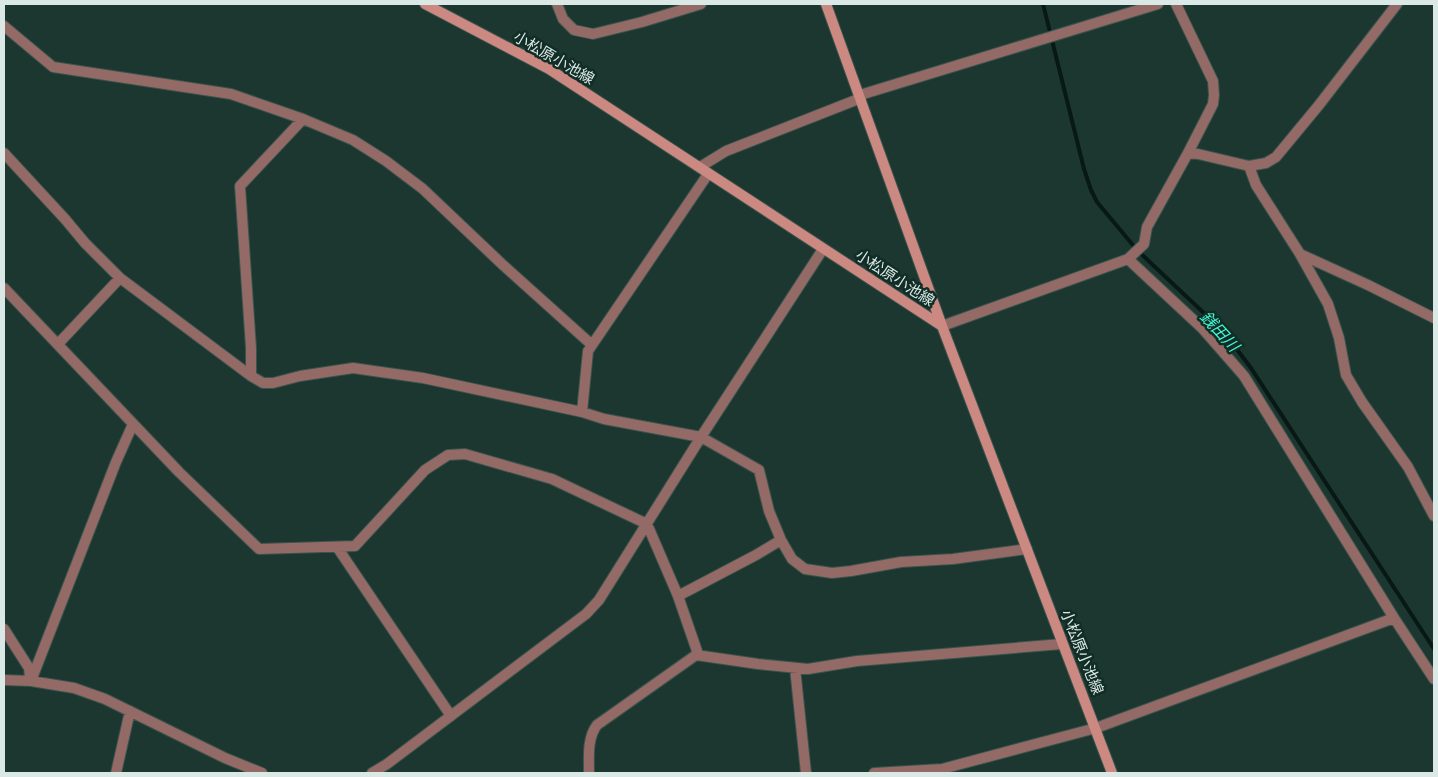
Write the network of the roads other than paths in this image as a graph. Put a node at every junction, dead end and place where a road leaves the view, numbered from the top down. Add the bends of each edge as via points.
1 (425, 4) edge
2 (557, 4) edge
3 (701, 4) edge
4 (826, 4) edge
5 (1158, 4) edge
6 (1176, 4) edge
7 (1397, 4) edge
8 (4, 26) edge
9 (860, 96) junction
10 (303, 118) junction
11 (4, 152) edge
12 (1188, 153) junction
13 (1249, 166) junction
14 (704, 170) junction
15 (823, 249) junction
16 (1300, 254) junction
17 (1128, 259) junction
18 (120, 278) junction
19 (4, 288) edge
20 (1434, 318) edge
21 (942, 326) junction
22 (58, 344) junction
23 (592, 345) junction
24 (251, 376) junction
25 (582, 412) junction
26 (133, 424) junction
27 (700, 437) junction
28 (1434, 516) edge
29 (647, 524) junction
30 (781, 540) junction
31 (337, 547) junction
32 (1027, 549) junction
33 (678, 596) junction
34 (1394, 618) junction
35 (4, 629) edge
36 (1062, 644) junction
37 (696, 655) junction
38 (795, 668) junction
39 (1434, 679) edge
40 (4, 680) edge
41 (31, 681) junction
42 (130, 711) junction
43 (451, 716) junction
44 (1096, 728) junction
45 (942, 771) edge
46 (256, 772) edge
47 (116, 773) edge
48 (372, 773) edge
49 (589, 773) edge
50 (806, 773) edge
51 (874, 773) edge
52 (1112, 773) edge

1 - 14 main road, 小松原小池線 via 549,69
2 - 3 street via 562,19 574,30 593,34
4 - 9 main road
5 - 9 street
6 - 12 street via 1213,82 1214,94 1213,104
7 - 13 street via 1276,157 1266,163
8 - 10 street via 53,67 231,94
9 - 14 street via 726,150
9 - 21 main road
10 - 23 street via 363,146 424,189
10 - 24 street via 240,186
11 - 18 street
12 - 13 street
12 - 17 street via 1147,228 1144,244
13 - 16 street via 1256,185
14 - 15 main road, 小松原小池線
14 - 23 street
15 - 21 main road, 小松原小池線
15 - 27 street
16 - 20 street
16 - 28 street via 1328,304 1346,375 1408,467
17 - 21 street
17 - 34 street via 1202,328 1244,376
18 - 22 street
18 - 24 street
19 - 22 street
21 - 32 main road, 小松原小池線
22 - 26 street
23 - 25 street via 588,351
24 - 25 street via 263,383 272,383 353,368 423,378
25 - 27 street
26 - 31 street via 259,549
26 - 41 street
27 - 29 street
27 - 30 street via 759,470 768,511
29 - 31 street via 552,479 465,454 448,455 425,470 355,546
29 - 33 street
29 - 43 street via 599,600 586,614
30 - 32 street via 792,559 805,569 832,572
30 - 33 street
31 - 43 street
32 - 36 main road, 小松原小池線
33 - 37 street
34 - 39 street
34 - 44 street
35 - 41 street via 29,668
36 - 38 street
36 - 44 main road, 小松原小池線
37 - 38 street
37 - 49 street via 597,725 592,732
38 - 50 street
40 - 41 street
41 - 42 street via 74,688 105,698
42 - 46 street
42 - 47 street
43 - 48 street
44 - 45 street
44 - 52 main road, 小松原小池線
45 - 51 street

